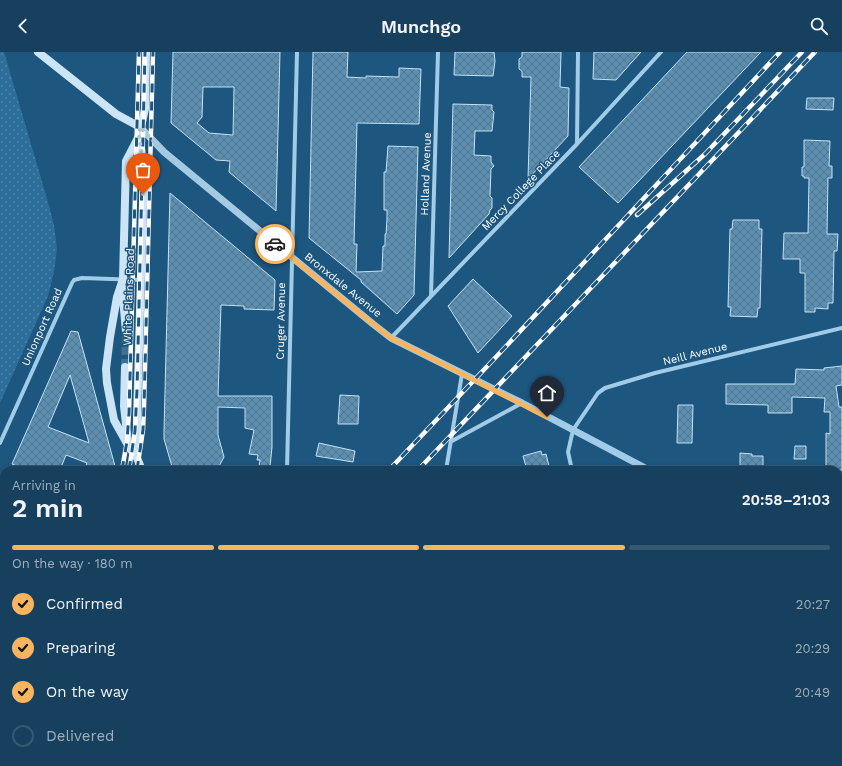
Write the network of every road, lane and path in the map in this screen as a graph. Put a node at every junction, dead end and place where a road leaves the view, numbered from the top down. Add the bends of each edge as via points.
1 (38, 52) edge
2 (146, 52) edge
3 (297, 52) edge
4 (438, 52) edge
5 (578, 52) edge
6 (661, 52) edge
7 (140, 127) junction
8 (139, 136) junction
9 (577, 144) junction
10 (292, 258) junction
11 (140, 280) junction
12 (122, 283) junction
13 (432, 296) junction
14 (842, 328) edge
15 (126, 332) tunnel mouth
16 (391, 338) junction
17 (125, 367) tunnel mouth
18 (462, 374) junction
19 (522, 403) junction
20 (573, 430) junction
21 (452, 440) junction
22 (0, 443) edge
23 (129, 447) junction
24 (139, 465) edge
25 (287, 466) edge
26 (447, 466) edge
27 (571, 466) edge
28 (641, 466) edge

1 - 7 main road, Bronxdale Avenue via 116,114
2 - 7 main road, White Plains Road via 145,109
3 - 10 street, Cruger Avenue
4 - 13 street, Holland Avenue
5 - 9 street
6 - 9 street, Mercy College Place
7 - 8 main road, White Plains Road
7 - 10 street, Bronxdale Avenue via 164,152
8 - 11 main road, White Plains Road via 144,167
8 - 12 main road, White Plains Road via 126,161
9 - 13 street, Mercy College Place
10 - 16 street, Bronxdale Avenue
10 - 25 street, Cruger Avenue
11 - 12 street, Unionport Road
11 - 24 main road, White Plains Road via 136,418
12 - 15 main road, White Plains Road
12 - 22 street, Unionport Road via 82,278 74,280
12 - 23 main road, White Plains Road via 117,297 106,368 114,420
13 - 16 street, Mercy College Place
14 - 20 street, Neill Avenue via 605,388 598,393
16 - 18 street, Bronxdale Avenue
17 - 23 main road, White Plains Road via 124,406
18 - 19 street, Bronxdale Avenue
18 - 21 street
19 - 20 street, Bronxdale Avenue
19 - 21 street
20 - 27 street via 568,452
20 - 28 street, Bronxdale Avenue
21 - 26 street
23 - 24 main road, White Plains Road

